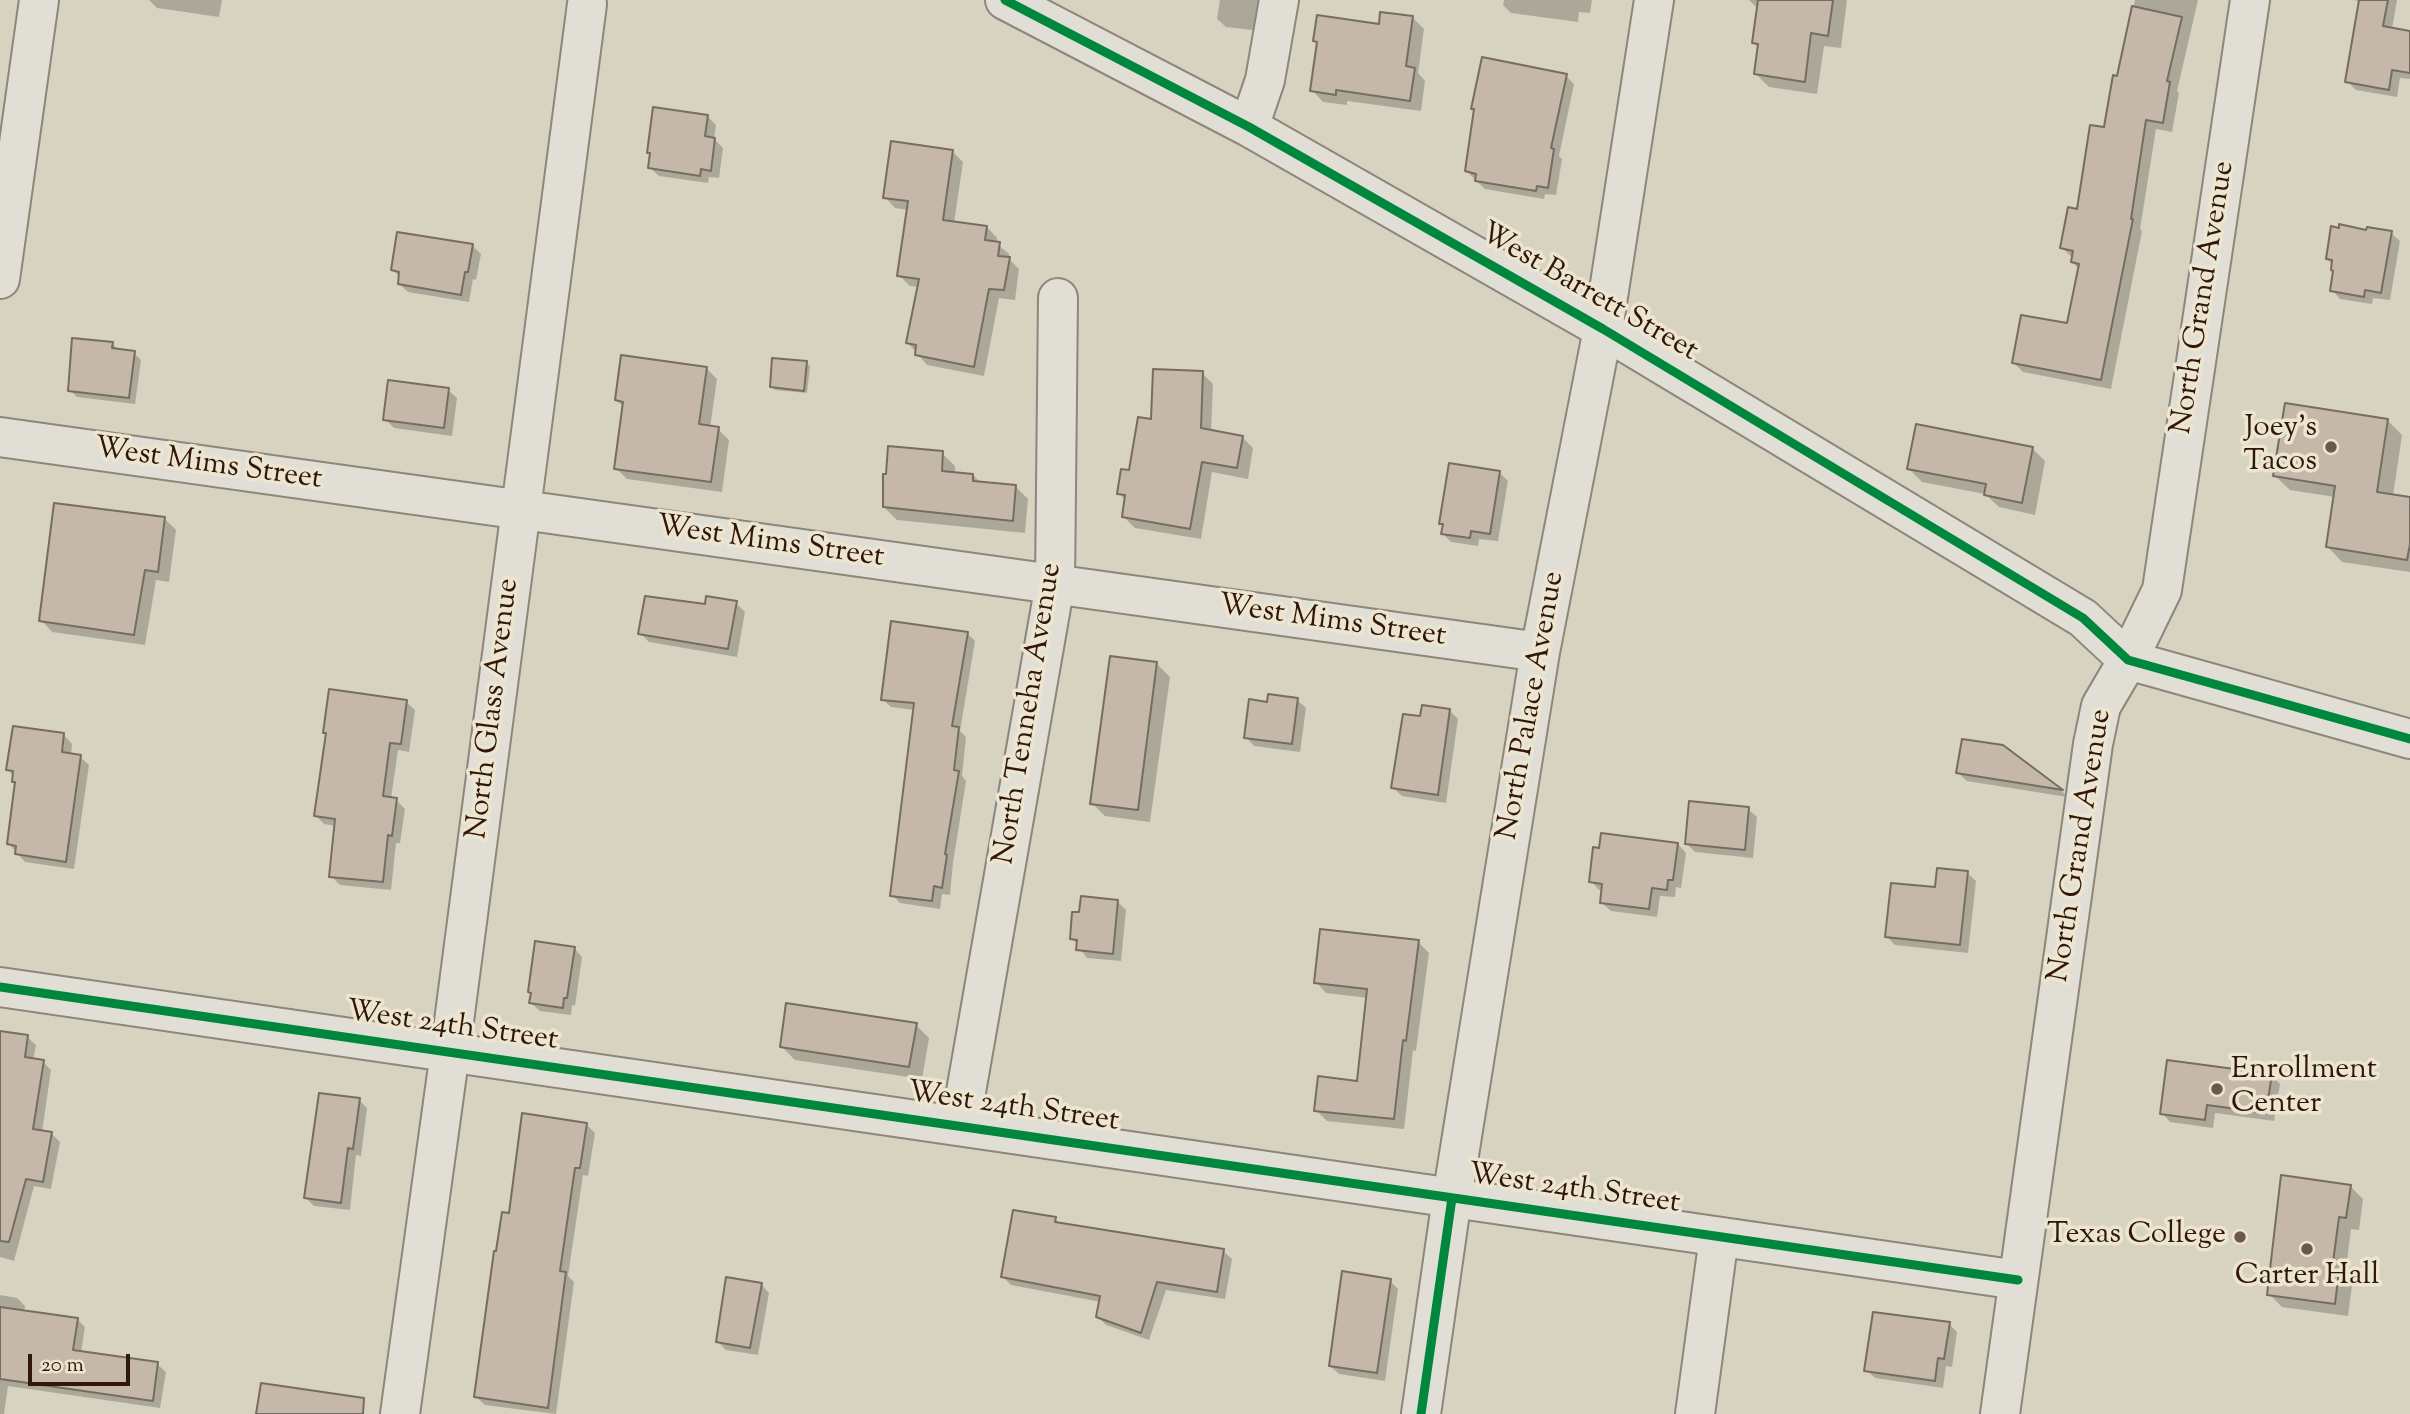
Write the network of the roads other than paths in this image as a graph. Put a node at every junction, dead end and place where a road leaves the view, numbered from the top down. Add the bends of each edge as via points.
1 (39, 0) edge
2 (1005, 0) edge
3 (1279, 0) edge
4 (1654, 0) edge
5 (2250, 0) edge
6 (587, 4) dead end
7 (1249, 127) junction
8 (0, 279) edge
9 (1058, 298) dead end
10 (1603, 329) junction
11 (0, 437) edge
12 (522, 510) junction
13 (1055, 584) junction
14 (1540, 652) junction
15 (2128, 660) junction
16 (2410, 739) edge
17 (0, 987) edge
18 (450, 1052) junction
19 (960, 1126) junction
20 (1452, 1198) junction
21 (1719, 1237) junction
22 (2018, 1280) junction
23 (400, 1414) edge
24 (1421, 1414) edge
25 (1695, 1414) edge
26 (2000, 1414) edge

1 - 8 street
2 - 7 street, West Barrett Street
3 - 7 street via 1265,80
4 - 10 street, North Palace Avenue
5 - 15 street, North Grand Avenue via 2162,590
6 - 12 street, North Glass Avenue
7 - 10 street, West Barrett Street
9 - 13 street, North Tenneha Avenue
10 - 14 street, North Palace Avenue
10 - 15 street, West Barrett Street via 2083,618
11 - 12 street, West Mims Street
12 - 13 street, West Mims Street
12 - 18 street, North Glass Avenue
13 - 14 street, West Mims Street
13 - 19 street, North Tenneha Avenue
14 - 20 street, North Palace Avenue
15 - 16 street
15 - 22 street, North Grand Avenue via 2101,706 2093,744
17 - 18 street, West 24th Street
18 - 19 street, West 24th Street
18 - 23 street, North Glass Avenue
19 - 20 street, West 24th Street
20 - 21 street, West 24th Street
20 - 24 street, North Palace Avenue
21 - 22 street, West 24th Street
21 - 25 street
22 - 26 street, North Grand Avenue

